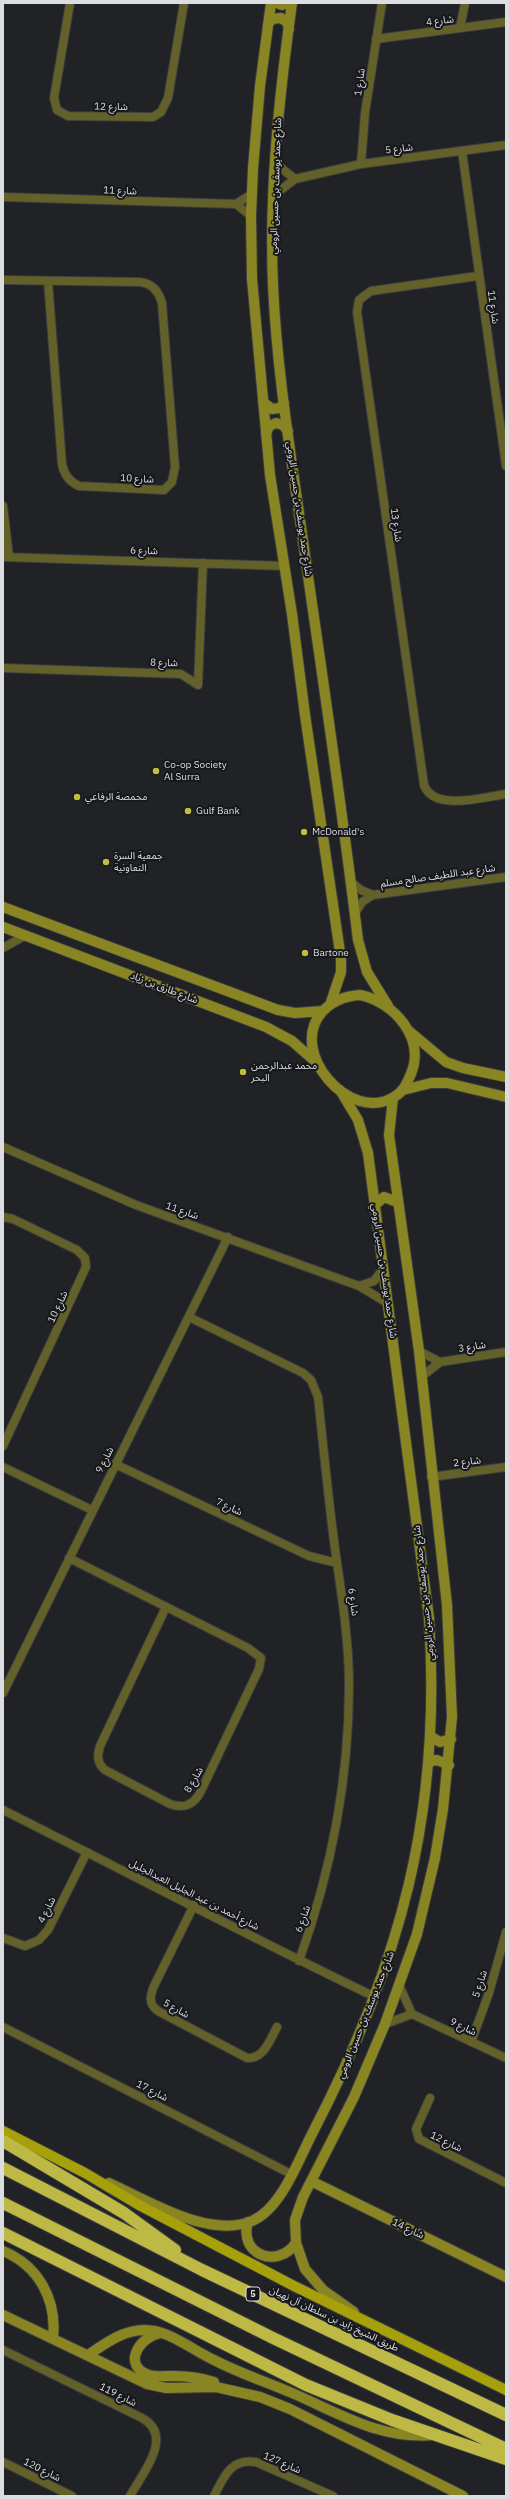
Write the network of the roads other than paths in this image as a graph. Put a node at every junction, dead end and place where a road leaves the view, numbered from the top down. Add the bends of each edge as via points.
1 (70, 3) edge
2 (184, 3) edge
3 (270, 3) edge
4 (277, 3) edge
5 (291, 3) edge
6 (382, 3) edge
7 (465, 3) edge
8 (506, 22) edge
9 (268, 24) junction
10 (460, 28) junction
11 (289, 29) junction
12 (376, 39) junction
13 (506, 145) edge
14 (462, 151) junction
15 (276, 164) junction
16 (360, 164) junction
17 (295, 179) junction
18 (252, 194) junction
19 (274, 195) junction
20 (3, 197) edge
21 (236, 204) junction
22 (251, 216) junction
23 (478, 276) junction
24 (3, 280) edge
25 (48, 281) junction
26 (263, 402) junction
27 (284, 403) junction
28 (288, 431) junction
29 (266, 434) junction
30 (506, 466) edge
31 (3, 506) edge
32 (6, 557) edge
33 (203, 563) junction
34 (285, 566) junction
35 (3, 668) edge
36 (506, 794) edge
37 (506, 877) edge
38 (351, 882) junction
39 (373, 895) junction
40 (3, 906) edge
41 (355, 913) junction
42 (3, 927) edge
43 (26, 935) junction
44 (3, 948) edge
45 (388, 1006) junction
46 (326, 1008) junction
47 (408, 1030) junction
48 (317, 1063) junction
49 (506, 1078) edge
50 (340, 1090) junction
51 (403, 1090) junction
52 (506, 1097) edge
53 (393, 1098) junction
54 (3, 1147) edge
55 (397, 1202) junction
56 (375, 1205) junction
57 (3, 1217) edge
58 (228, 1237) junction
59 (383, 1269) junction
60 (359, 1286) junction
61 (388, 1304) junction
62 (189, 1316) junction
63 (419, 1351) junction
64 (506, 1352) edge
65 (440, 1362) junction
66 (422, 1377) junction
67 (3, 1446) edge
68 (115, 1464) junction
69 (3, 1467) edge
70 (506, 1468) edge
71 (431, 1477) junction
72 (92, 1510) junction
73 (69, 1558) junction
74 (337, 1563) junction
75 (166, 1607) junction
76 (3, 1693) edge
77 (430, 1736) junction
78 (451, 1739) junction
79 (428, 1762) junction
80 (449, 1765) junction
81 (3, 1810) edge
82 (87, 1852) junction
83 (194, 1905) junction
84 (506, 1932) edge
85 (3, 1938) edge
86 (299, 1960) junction
87 (400, 1987) junction
88 (375, 1997) junction
89 (412, 2014) junction
90 (385, 2024) junction
91 (3, 2027) edge
92 (277, 2027) dead end
93 (471, 2042) junction
94 (506, 2058) edge
95 (430, 2098) dead end
96 (3, 2131) edge
97 (3, 2141) edge
98 (3, 2168) edge
99 (85, 2172) junction
100 (292, 2174) junction
101 (311, 2181) junction
102 (506, 2182) edge
103 (3, 2203) edge
104 (248, 2222) junction
105 (3, 2234) edge
106 (296, 2243) junction
107 (3, 2251) edge
108 (202, 2270) junction
109 (506, 2277) edge
110 (3, 2315) edge
111 (372, 2324) junction
112 (164, 2333) junction
113 (53, 2338) junction
114 (3, 2350) edge
115 (88, 2355) junction
116 (231, 2389) junction
117 (506, 2390) edge
118 (506, 2415) edge
119 (433, 2435) junction
120 (506, 2449) edge
121 (506, 2458) edge
122 (3, 2462) edge
123 (72, 2496) edge
124 (130, 2496) edge
125 (214, 2496) edge
126 (333, 2496) edge
127 (463, 2496) edge

1 - 2 street, شارع 12 via 54,98 57,110 68,116 148,118 161,112 168,98
3 - 9 street
4 - 5 street
5 - 11 street, شارع حمد يوسف بن حسين الرومي
6 - 12 street, شارع 1
7 - 10 street
8 - 10 street, شارع 4
9 - 11 street via 272,19 281,18 287,22
9 - 18 street via 260,86
10 - 12 street, شارع 4
11 - 15 street, شارع حمد يوسف بن حسين الرومي via 280,101
12 - 16 street, شارع 1
13 - 14 street, شارع 5
14 - 16 street, شارع 5
14 - 23 street, شارع 11
15 - 17 street
15 - 19 street, شارع حمد يوسف بن حسين الرومي
16 - 17 street, شارع 5
17 - 19 street, شارع 5
18 - 21 street
18 - 22 street
19 - 27 street, شارع حمد يوسف بن حسين الرومي via 273,287
20 - 21 street, شارع 11
21 - 22 street
22 - 26 street via 252,280
23 - 30 street, شارع 11
23 - 36 street, شارع 13 via 371,291 359,300 357,312 424,785 430,795 442,801
24 - 25 street, شارع 10
25 - 25 street, شارع 10 via 142,282 150,285 159,294 162,303 175,467 172,482 164,490 80,486 65,475 62,464
26 - 27 street via 272,409 280,408
26 - 29 street
27 - 28 street, شارع حمد يوسف بن حسين الرومي
28 - 29 street via 283,425 276,423 269,426
28 - 38 street, شارع حمد يوسف بن حسين الرومي
29 - 34 street
31 - 32 street
32 - 33 street, شارع 6
33 - 34 street, شارع 6
33 - 35 street, شارع 8 via 198,685 181,674
34 - 46 street via 341,959 341,972
37 - 39 street, شارع عبد اللطيف صالح مسلم
38 - 39 street, شارع عبد اللطيف صالح مسلم
38 - 41 street, شارع حمد يوسف بن حسين الرومي
39 - 41 street, شارع عبد اللطيف صالح مسلم via 362,902
40 - 46 street, شارع طارق بن زياد via 278,1010 295,1013
41 - 45 street, شارع حمد يوسف بن حسين الرومي via 364,963 376,989
42 - 43 street, شارع طارق بن زياد
43 - 44 street
43 - 48 street, شارع طارق بن زياد via 266,1026 292,1041
45 - 46 street via 360,995 344,998
45 - 47 street
46 - 48 street via 317,1018 311,1035
47 - 49 street via 446,1062
47 - 51 street via 416,1056 413,1070
48 - 50 street
50 - 53 street via 363,1102 378,1103
50 - 56 street, شارع حمد يوسف بن حسين الرومي via 355,1112 362,1130
51 - 52 street via 431,1083 447,1083
51 - 53 street
53 - 55 street, شارع حمد يوسف بن حسين الرومي via 389,1135
54 - 58 street, شارع 11 via 136,1205
55 - 56 street via 384,1197
55 - 63 street, شارع حمد يوسف بن حسين الرومي
56 - 59 street, شارع حمد يوسف بن حسين الرومي
57 - 67 street, شارع 10 via 13,1219 77,1250 85,1258 86,1267
58 - 60 street, شارع 11
58 - 62 street, شارع 9
59 - 60 street via 374,1281
59 - 61 street, شارع حمد يوسف بن حسين الرومي
60 - 61 street, شارع 11 via 379,1296
61 - 77 street, شارع حمد يوسف بن حسين الرومي via 428,1618 432,1692
62 - 68 street, شارع 9
62 - 74 street, شارع 6 via 294,1367 311,1380 318,1397
63 - 65 street
63 - 66 street, شارع حمد يوسف بن حسين الرومي
64 - 65 street, شارع 3
65 - 66 street
66 - 71 street, شارع حمد يوسف بن حسين الرومي
68 - 72 street, شارع 9
68 - 74 street, شارع 7 via 309,1556
69 - 72 street
70 - 71 street, شارع 2
71 - 78 street, شارع حمد يوسف بن حسين الرومي via 450,1642
72 - 73 street, شارع 9
73 - 75 street, شارع 8
73 - 76 street, شارع 9
74 - 86 street, شارع 6 via 345,1611 349,1684 347,1758 342,1799 327,1874
75 - 75 street, شارع 8 via 253,1650 261,1660 200,1793 193,1802 181,1807 170,1804 105,1770 99,1764 98,1758 100,1746
77 - 78 street via 440,1742
77 - 79 street, شارع حمد يوسف بن حسين الرومي
78 - 80 street, شارع حمد يوسف بن حسين الرومي
79 - 80 street via 437,1760
79 - 88 street, شارع حمد يوسف بن حسين الرومي via 414,1869 399,1929
80 - 87 street, شارع حمد يوسف بن حسين الرومي via 434,1865 417,1934
81 - 82 street, شارع أحمد بن عبد الجليل العبدالجليل
82 - 83 street, شارع أحمد بن عبد الجليل العبدالجليل
82 - 85 street, شارع 4 via 43,1937 25,1946
83 - 86 street, شارع أحمد بن عبد الجليل العبدالجليل
83 - 92 street, شارع 5 via 154,1986 150,1999 152,2006 247,2058 256,2058 263,2053
84 - 93 street, شارع 5 via 489,1993
86 - 88 street, شارع أحمد بن عبد الجليل العبدالجليل
87 - 89 street
87 - 90 street, شارع حمد يوسف بن حسين الرومي
88 - 100 street, شارع حمد يوسف بن حسين الرومي via 336,2088
89 - 90 street
89 - 93 street, شارع 9
90 - 101 street, شارع حمد يوسف بن حسين الرومي via 354,2097
91 - 100 street, شارع 17
93 - 94 street, شارع 9
95 - 102 street, شارع 12 via 416,2130 419,2139
96 - 99 main road
97 - 108 highway via 124,2213
98 - 108 highway, طريق الشيخ زايد بن سلطان آل نهيان / 5
99 - 104 street, شارع حمد يوسف بن حسين الرومي via 205,2224 224,2227
99 - 111 main road via 185,2230
100 - 104 street, شارع حمد يوسف بن حسين الرومي via 274,2205
101 - 106 street, شارع حمد يوسف بن حسين الرومي via 297,2213
101 - 109 street, شارع 14
103 - 120 highway via 273,2338
104 - 106 street via 248,2240 254,2250 265,2256 282,2255
105 - 119 highway via 260,2364 352,2404
106 - 111 street, شارع حمد يوسف بن حسين الرومي via 305,2269 316,2284
107 - 113 street via 25,2264 45,2288 52,2307
108 - 118 highway, طريق الشيخ زايد بن سلطان آل نهيان / 5
110 - 113 street
111 - 117 main road
112 - 115 street via 130,2331
112 - 116 street via 146,2339 137,2348 136,2360 144,2372 154,2376 198,2378
112 - 119 street via 216,2362 291,2392 368,2428 401,2436
113 - 115 street
114 - 124 street, شارع 119 via 142,2418 152,2426 156,2432 157,2446
115 - 116 street via 138,2381 156,2386
116 - 127 street via 260,2396 290,2409
119 - 121 highway
122 - 123 street, شارع 120
125 - 126 street, شارع 127 via 227,2471 248,2461 256,2462

